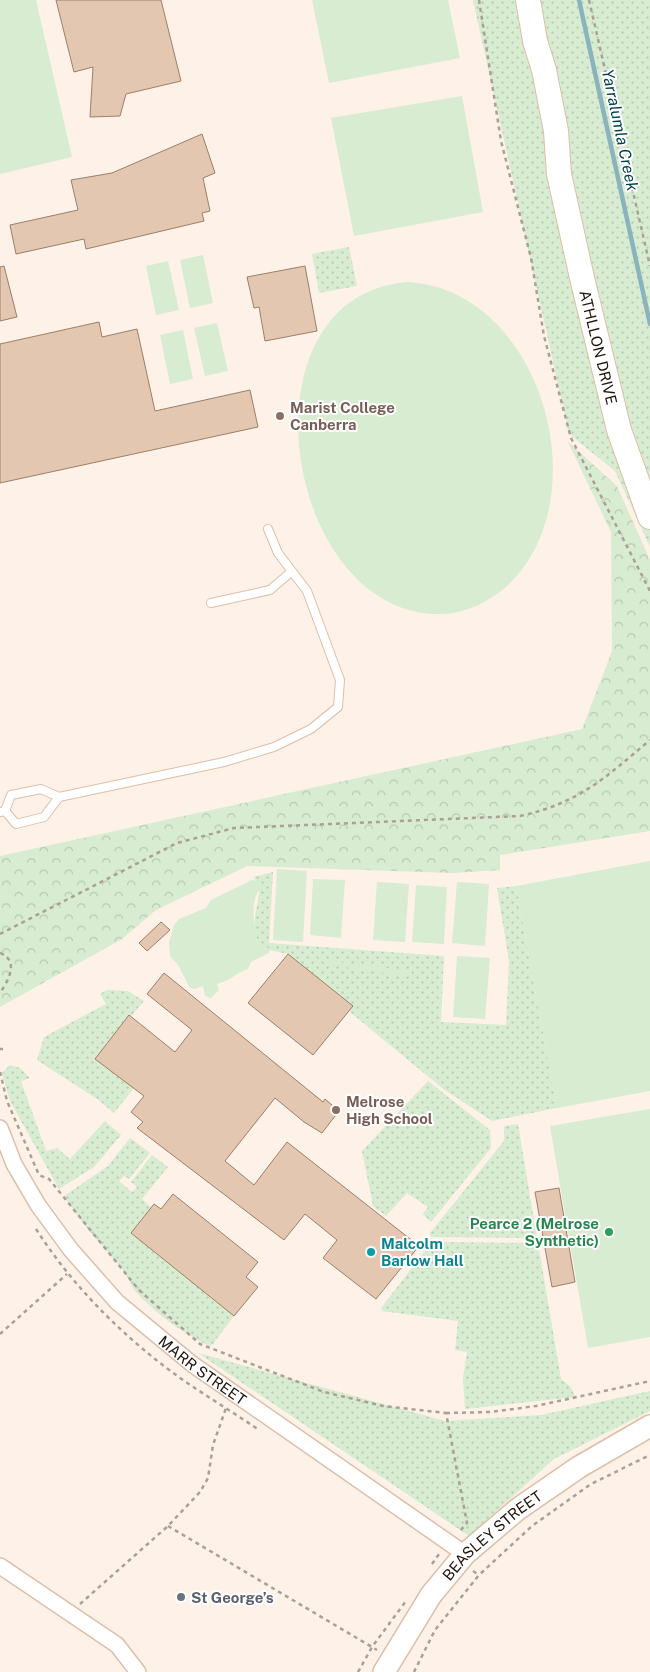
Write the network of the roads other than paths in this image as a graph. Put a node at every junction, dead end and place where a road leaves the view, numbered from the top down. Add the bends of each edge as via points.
1 (514, 0) edge
2 (528, 0) edge
3 (536, 0) edge
4 (544, 70) junction
5 (559, 174) junction
6 (650, 518) edge
7 (268, 529) dead end
8 (291, 572) junction
9 (211, 603) dead end
10 (59, 797) junction
11 (2, 812) edge
12 (0, 1128) edge
13 (646, 1430) edge
14 (453, 1553) junction
15 (0, 1566) edge
16 (388, 1666) edge
17 (138, 1672) edge

1 - 5 main road, ATHLLON DRIVE via 543,135
2 - 4 main road, ATHLLON DRIVE
3 - 4 main road, ATHLLON DRIVE
4 - 5 main road, ATHLLON DRIVE via 556,131
5 - 6 main road, ATHLLON DRIVE via 619,430
7 - 8 lane via 278,553
8 - 9 lane via 270,590
8 - 10 lane via 307,591 340,680 338,707 311,729 274,747 224,762
10 - 11 lane via 40,789 11,795
10 - 11 lane via 44,817 16,824
12 - 14 street, MARR STREET via 14,1164 38,1205 116,1302 192,1364
13 - 14 main road, BEASLEY STREET via 579,1467
14 - 16 main road, BEASLEY STREET
15 - 17 street via 117,1645

